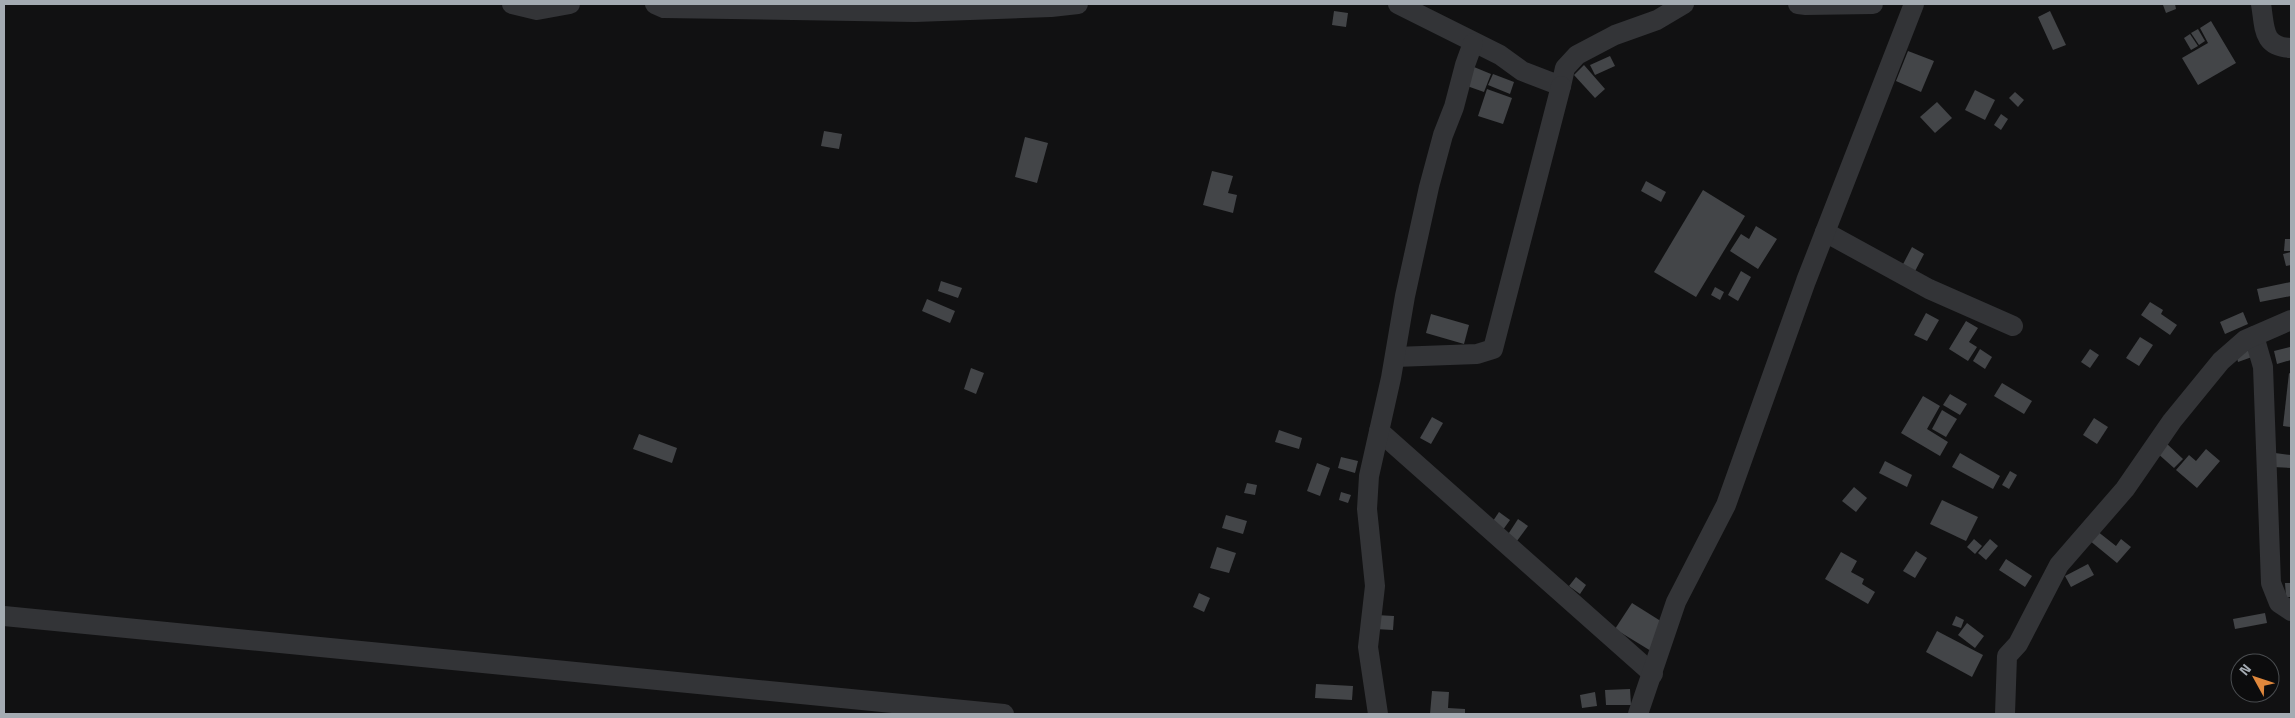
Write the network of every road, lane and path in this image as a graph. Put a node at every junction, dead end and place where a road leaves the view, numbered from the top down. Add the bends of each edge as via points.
1 (512, 4) edge
2 (570, 4) edge
3 (656, 4) edge
4 (1078, 4) edge
5 (1398, 4) edge
6 (1684, 4) edge
7 (1798, 4) edge
8 (1873, 4) edge
9 (1914, 4) edge
10 (2261, 4) edge
11 (848, 7) edge
12 (1473, 43) junction
13 (2291, 48) edge
14 (1561, 86) junction
15 (1825, 232) junction
16 (2291, 320) edge
17 (2013, 326) dead end
18 (2254, 336) junction
19 (1394, 357) junction
20 (1378, 431) junction
21 (2291, 612) edge
22 (4, 616) edge
23 (1653, 674) junction
24 (1004, 714) edge
25 (1378, 714) edge
26 (1638, 714) edge
27 (2004, 714) edge

1 - 2 street via 537,10
3 - 11 street via 664,8
4 - 11 street via 925,12
5 - 12 street
6 - 14 street via 1657,20 1615,35 1577,54 1565,68
7 - 8 street
9 - 15 street
10 - 13 street via 2269,40 2277,48
12 - 14 street via 1500,55 1522,71
12 - 19 street via 1428,187
14 - 19 street via 1493,349 1478,354
15 - 17 street via 1929,289
15 - 23 street via 1726,505 1676,602
16 - 18 street
18 - 21 street via 2263,367 2271,583 2279,603
18 - 27 street via 2221,361 2172,421 2125,488 2059,565 2018,644 2006,656
19 - 20 street
20 - 23 street
20 - 25 street via 1369,476 1368,509 1375,586 1368,647
22 - 24 street
23 - 26 street

